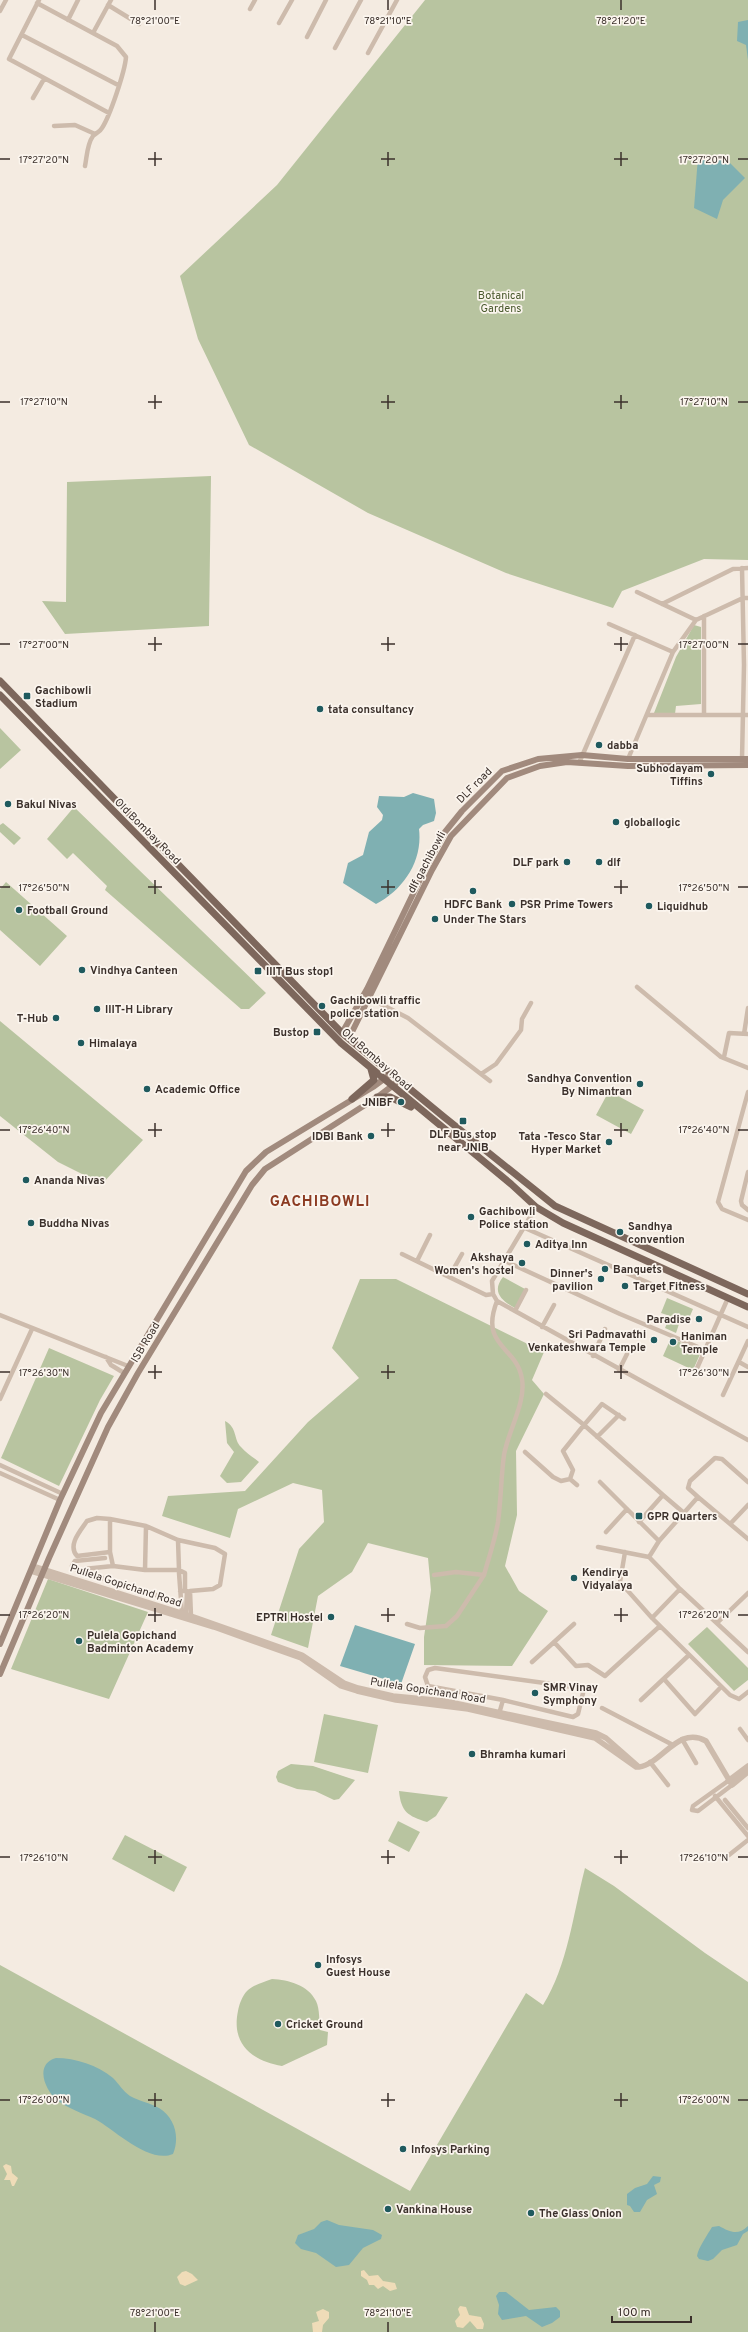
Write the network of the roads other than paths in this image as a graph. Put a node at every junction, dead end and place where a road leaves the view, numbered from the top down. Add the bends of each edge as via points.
1 (6, 0) edge
2 (78, 0) edge
3 (111, 0) edge
4 (255, 0) edge
5 (292, 0) edge
6 (326, 0) edge
7 (361, 0) edge
8 (397, 0) edge
9 (38, 2) edge
10 (108, 5) junction
11 (250, 9) dead end
12 (0, 11) edge
13 (68, 20) junction
14 (280, 23) dead end
15 (139, 24) dead end
16 (93, 33) junction
17 (22, 35) junction
18 (307, 36) dead end
19 (335, 48) dead end
20 (368, 53) dead end
21 (44, 79) junction
22 (118, 85) junction
23 (33, 98) dead end
24 (109, 113) junction
25 (54, 126) dead end
26 (95, 134) junction
27 (85, 166) dead end
28 (742, 568) junction
29 (748, 568) edge
30 (637, 592) dead end
31 (746, 598) edge
32 (662, 604) junction
33 (704, 616) junction
34 (696, 620) junction
35 (609, 624) dead end
36 (635, 635) junction
37 (673, 652) junction
38 (746, 665) edge
39 (0, 681) edge
40 (0, 696) edge
41 (33, 714) junction
42 (648, 715) junction
43 (704, 715) junction
44 (746, 715) edge
45 (25, 721) junction
46 (582, 755) junction
47 (628, 759) junction
48 (745, 759) edge
49 (580, 763) junction
50 (748, 765) edge
51 (502, 771) junction
52 (507, 778) junction
53 (637, 987) dead end
54 (369, 998) junction
55 (531, 1003) dead end
56 (748, 1008) edge
57 (342, 1032) junction
58 (746, 1034) edge
59 (349, 1038) junction
60 (724, 1057) junction
61 (748, 1068) edge
62 (371, 1069) junction
63 (392, 1073) junction
64 (481, 1074) junction
65 (384, 1080) junction
66 (400, 1080) junction
67 (490, 1081) dead end
68 (391, 1086) junction
69 (748, 1092) edge
70 (377, 1097) junction
71 (352, 1099) junction
72 (424, 1114) junction
73 (748, 1172) edge
74 (527, 1184) junction
75 (520, 1192) junction
76 (536, 1207) junction
77 (748, 1210) edge
78 (748, 1220) edge
79 (525, 1228) junction
80 (430, 1235) dead end
81 (196, 1253) junction
82 (402, 1254) dead end
83 (462, 1254) dead end
84 (207, 1259) junction
85 (417, 1261) junction
86 (504, 1261) junction
87 (449, 1277) junction
88 (526, 1290) dead end
89 (493, 1294) junction
90 (748, 1294) edge
91 (728, 1298) junction
92 (497, 1301) junction
93 (554, 1305) dead end
94 (748, 1307) edge
95 (514, 1311) junction
96 (720, 1315) junction
97 (0, 1316) edge
98 (542, 1327) junction
99 (748, 1327) edge
100 (32, 1329) junction
101 (605, 1329) dead end
102 (748, 1341) edge
103 (629, 1350) dead end
104 (705, 1350) junction
105 (592, 1356) junction
106 (106, 1357) junction
107 (739, 1362) junction
108 (128, 1366) junction
109 (748, 1366) edge
110 (618, 1370) junction
111 (124, 1372) junction
112 (694, 1375) dead end
113 (546, 1394) dead end
114 (723, 1395) dead end
115 (0, 1399) edge
116 (619, 1415) junction
117 (624, 1419) dead end
118 (584, 1426) junction
119 (597, 1437) junction
120 (748, 1440) edge
121 (525, 1452) dead end
122 (0, 1465) edge
123 (0, 1472) edge
124 (570, 1479) junction
125 (600, 1482) dead end
126 (748, 1482) edge
127 (577, 1485) dead end
128 (64, 1494) junction
129 (663, 1495) junction
130 (698, 1497) junction
131 (60, 1500) junction
132 (748, 1505) edge
133 (627, 1510) junction
134 (684, 1513) junction
135 (110, 1519) junction
136 (639, 1522) junction
137 (731, 1523) junction
138 (146, 1526) junction
139 (606, 1532) dead end
140 (748, 1538) edge
141 (178, 1540) junction
142 (659, 1541) junction
143 (598, 1547) dead end
144 (110, 1552) junction
145 (625, 1552) junction
146 (649, 1557) junction
147 (106, 1558) dead end
148 (112, 1566) junction
149 (32, 1568) junction
150 (145, 1570) junction
151 (43, 1572) junction
152 (83, 1572) junction
153 (179, 1572) junction
154 (434, 1575) dead end
155 (484, 1575) junction
156 (680, 1589) junction
157 (185, 1591) junction
158 (748, 1593) edge
159 (141, 1602) junction
160 (181, 1603) junction
161 (189, 1616) junction
162 (652, 1618) junction
163 (717, 1623) junction
164 (407, 1624) dead end
165 (574, 1624) dead end
166 (660, 1626) junction
167 (554, 1642) junction
168 (0, 1644) edge
169 (748, 1652) edge
170 (688, 1656) junction
171 (532, 1662) dead end
172 (0, 1674) edge
173 (664, 1679) junction
174 (721, 1687) junction
175 (748, 1692) edge
176 (501, 1700) junction
177 (642, 1700) dead end
178 (602, 1708) dead end
179 (499, 1712) junction
180 (740, 1729) dead end
181 (682, 1740) junction
182 (748, 1740) edge
183 (673, 1745) junction
184 (650, 1762) junction
185 (696, 1763) dead end
186 (748, 1766) edge
187 (748, 1772) edge
188 (730, 1783) junction
189 (668, 1786) dead end
190 (712, 1792) junction
191 (716, 1797) junction
192 (725, 1800) dead end
193 (748, 1828) edge
194 (748, 1836) edge
195 (748, 1840) edge
196 (729, 1855) dead end

1 - 12 street
2 - 13 street
3 - 10 street
4 - 11 street
5 - 14 street
6 - 18 street
7 - 19 street
8 - 20 street
9 - 13 street
9 - 17 street
10 - 15 street
10 - 16 street
13 - 16 street
16 - 22 street via 117,46 126,57
17 - 21 street via 9,59
17 - 22 street
21 - 23 street
21 - 24 street
22 - 24 street
24 - 26 street via 102,128
25 - 26 street via 75,125
26 - 27 street via 89,145
28 - 29 street
28 - 31 street
28 - 32 street via 733,569
30 - 32 street
31 - 33 street
31 - 38 street
32 - 34 street
33 - 34 street
33 - 43 street
34 - 37 street
35 - 36 street
36 - 37 street
36 - 46 street
37 - 42 street
38 - 44 street
39 - 41 main road, Old Bombay Road
40 - 45 main road, Old Bombay Road
41 - 45 main road
41 - 57 main road, Old Bombay Road
42 - 43 street
42 - 47 street
43 - 44 street
44 - 48 street
45 - 62 main road, Old Bombay Road via 314,1017
46 - 47 main road, DLF road
46 - 49 street
46 - 51 main road, DLF road via 538,759
47 - 48 main road, DLF road
49 - 50 main road, dlf gachibowli via 628,766
49 - 52 main road, dlf gachibowli via 540,766
51 - 52 street
51 - 57 main road, DLF road via 445,832 367,989
52 - 54 main road, dlf gachibowli via 451,836
53 - 60 street
54 - 59 main road, dlf gachibowli
54 - 64 street via 408,1018
55 - 64 street via 522,1019 521,1030 496,1064
56 - 58 street
57 - 59 main road, Old Bombay Road
58 - 60 street via 729,1032
59 - 63 main road, Old Bombay Road
60 - 61 street
62 - 65 main road, Old Bombay Road
62 - 71 main road via 374,1080
63 - 65 main road, ISB Road
63 - 66 main road, Old Bombay Road
64 - 67 street
65 - 68 main road, Old Bombay Road
65 - 71 main road, ISB Road
66 - 68 main road, ISB Road
66 - 74 main road, Old Bombay Road
68 - 70 main road, ISB Road
68 - 72 main road, Old Bombay Road
69 - 78 street via 718,1202 722,1209
70 - 72 main road via 395,1098
70 - 84 main road, ISB Road via 265,1169
71 - 81 main road, ISB Road via 254,1161
72 - 75 main road, Old Bombay Road
73 - 77 street via 741,1201
74 - 75 main road
74 - 90 main road, Old Bombay Road via 572,1216
75 - 76 main road, Old Bombay Road
76 - 79 street
76 - 91 main road, Old Bombay Road via 563,1223
79 - 86 street
79 - 96 street
80 - 85 street
81 - 84 main road
81 - 108 main road, ISB Road
82 - 85 street
83 - 87 street
84 - 151 main road, ISB Road via 111,1421
85 - 87 street
86 - 89 street via 492,1281
86 - 104 street
87 - 89 street via 486,1295
88 - 95 street
89 - 92 street
91 - 94 main road, Old Bombay Road
91 - 96 street
92 - 95 street
92 - 155 street via 491,1320 493,1330 500,1346 520,1369 523,1387 504,1456 498,1522
93 - 98 street
95 - 98 street
96 - 99 street
96 - 104 street
97 - 100 street
98 - 105 street
100 - 106 street
100 - 115 street
101 - 105 street
102 - 107 street
103 - 110 street
104 - 112 street
105 - 110 street
106 - 108 street
106 - 111 street via 111,1365
107 - 109 street
107 - 114 street
108 - 111 main road, ISB Road
110 - 120 street
111 - 128 main road, ISB Road via 101,1413
113 - 118 street
116 - 117 street
116 - 118 street via 602,1404
116 - 119 street
118 - 119 street
118 - 124 street via 563,1452 573,1470
119 - 129 street
121 - 124 street via 553,1477 561,1481
122 - 128 street
123 - 131 street
124 - 127 street
125 - 133 street
126 - 130 street via 722,1459 715,1458 690,1481 688,1488
128 - 131 main road, ISB Road
129 - 134 street
129 - 136 street
130 - 134 street
130 - 137 street
131 - 149 main road, ISB Road
132 - 137 street
133 - 136 street
133 - 139 street
134 - 142 street
135 - 138 street
135 - 144 street
135 - 144 street via 90,1519 76,1538 73,1547 77,1556
136 - 142 street
137 - 140 street
138 - 141 street
138 - 150 street
141 - 153 street
141 - 157 street via 215,1548 225,1554 220,1585 213,1589
142 - 146 street
143 - 145 street
144 - 148 street
145 - 146 street
145 - 162 street via 620,1582
146 - 156 street
147 - 152 street via 73,1562 74,1568
148 - 150 street
148 - 152 street via 84,1569
149 - 151 street, Pullela Gopichand Road
149 - 168 main road, ISB Road
150 - 153 street
151 - 159 street, Pullela Gopichand Road
151 - 172 main road, ISB Road
152 - 160 street
153 - 157 street via 185,1572
154 - 155 street via 456,1572
155 - 164 street via 457,1616 446,1626 427,1629
156 - 162 street
156 - 163 street
157 - 160 street
157 - 161 street
158 - 163 street
159 - 161 street, Pullela Gopichand Road
159 - 161 street, Pullela Gopichand Road
160 - 161 street
161 - 179 street, Pullela Gopichand Road via 301,1658 341,1686 357,1691 394,1700
162 - 166 street
163 - 169 street
165 - 167 street
166 - 167 street via 605,1676 588,1665 576,1666
166 - 170 street
167 - 171 street
170 - 173 street
170 - 174 street
173 - 174 street via 696,1714
173 - 177 street
174 - 175 street via 730,1696 739,1699
176 - 176 street via 573,1717 578,1714 583,1693 581,1688 435,1668 428,1670 425,1677 428,1686
176 - 179 street
178 - 183 street
179 - 184 street, Pullela Gopichand Road via 596,1733 606,1738 638,1766
180 - 182 street
181 - 183 street
181 - 185 street
181 - 188 street via 693,1738 706,1741
183 - 184 street
184 - 189 street
186 - 188 street
187 - 188 street
188 - 190 street
188 - 191 street
190 - 191 street
190 - 191 street via 693,1806 692,1810 698,1811
191 - 194 street
192 - 193 street
195 - 196 street

